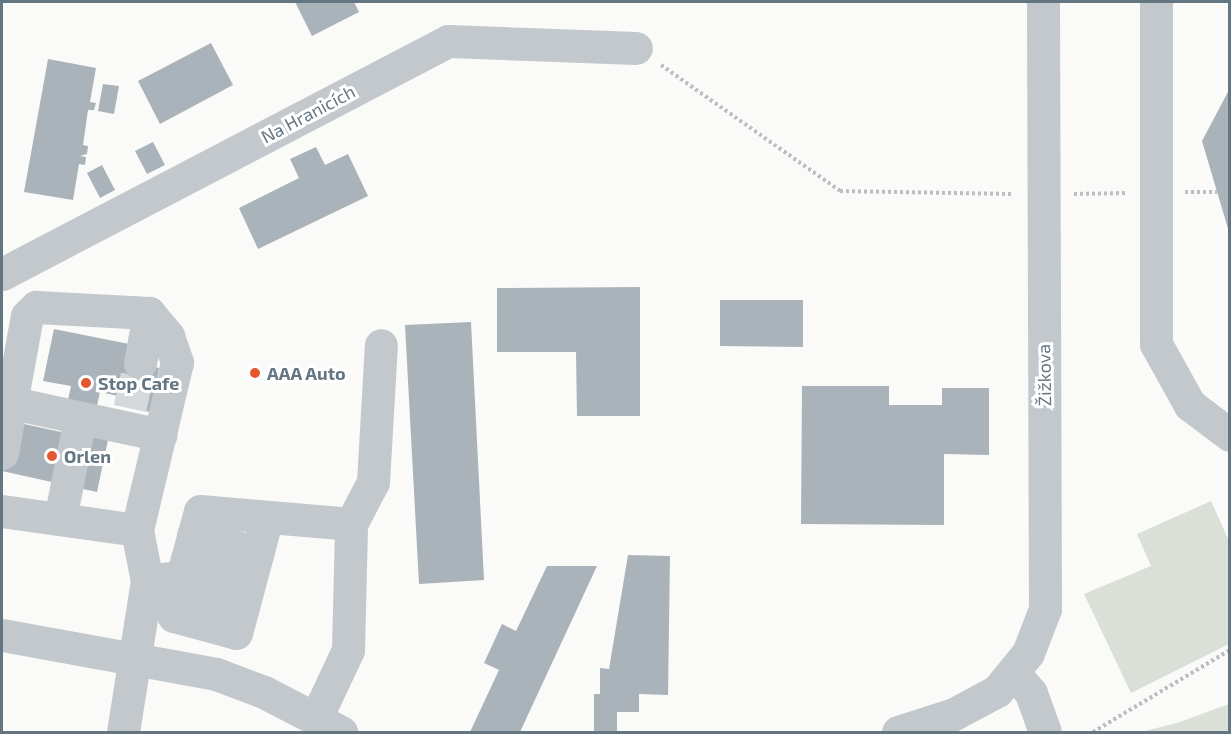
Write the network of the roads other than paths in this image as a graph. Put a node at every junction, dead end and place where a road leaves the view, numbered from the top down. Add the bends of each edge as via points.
1 (1043, 2) edge
2 (1156, 2) edge
3 (636, 48) road end
4 (2, 274) edge
5 (159, 324) junction
6 (381, 345) dead end
7 (140, 363) tunnel mouth
8 (8, 402) junction
9 (80, 418) junction
10 (160, 435) junction
11 (1230, 435) edge
12 (2, 453) edge
13 (2, 511) edge
14 (267, 517) junction
15 (60, 519) junction
16 (351, 524) junction
17 (138, 530) junction
18 (254, 565) junction
19 (185, 566) junction
20 (147, 581) junction
21 (2, 635) edge
22 (136, 658) junction
23 (1015, 674) junction
24 (328, 725) edge
25 (123, 732) edge
26 (898, 732) edge
27 (1045, 732) edge

1 - 23 street, Žižkova via 1045,609 1036,639
2 - 11 street via 1156,344 1190,405
3 - 4 street, Na Hranicích via 448,41
5 - 7 street
5 - 8 street via 36,307 27,316
5 - 10 street via 177,362
6 - 16 street via 373,482
8 - 9 street
8 - 12 street
9 - 10 street via 128,418
9 - 15 street
10 - 17 street
13 - 15 street
14 - 16 street
14 - 18 street
14 - 19 street via 200,511
15 - 17 street
16 - 24 street via 348,650
17 - 20 street
18 - 19 street
18 - 19 street via 236,633 174,616
19 - 20 street
20 - 22 street
21 - 22 street
22 - 24 street via 216,674
22 - 25 street
23 - 26 street via 978,703
23 - 27 street via 1031,693

